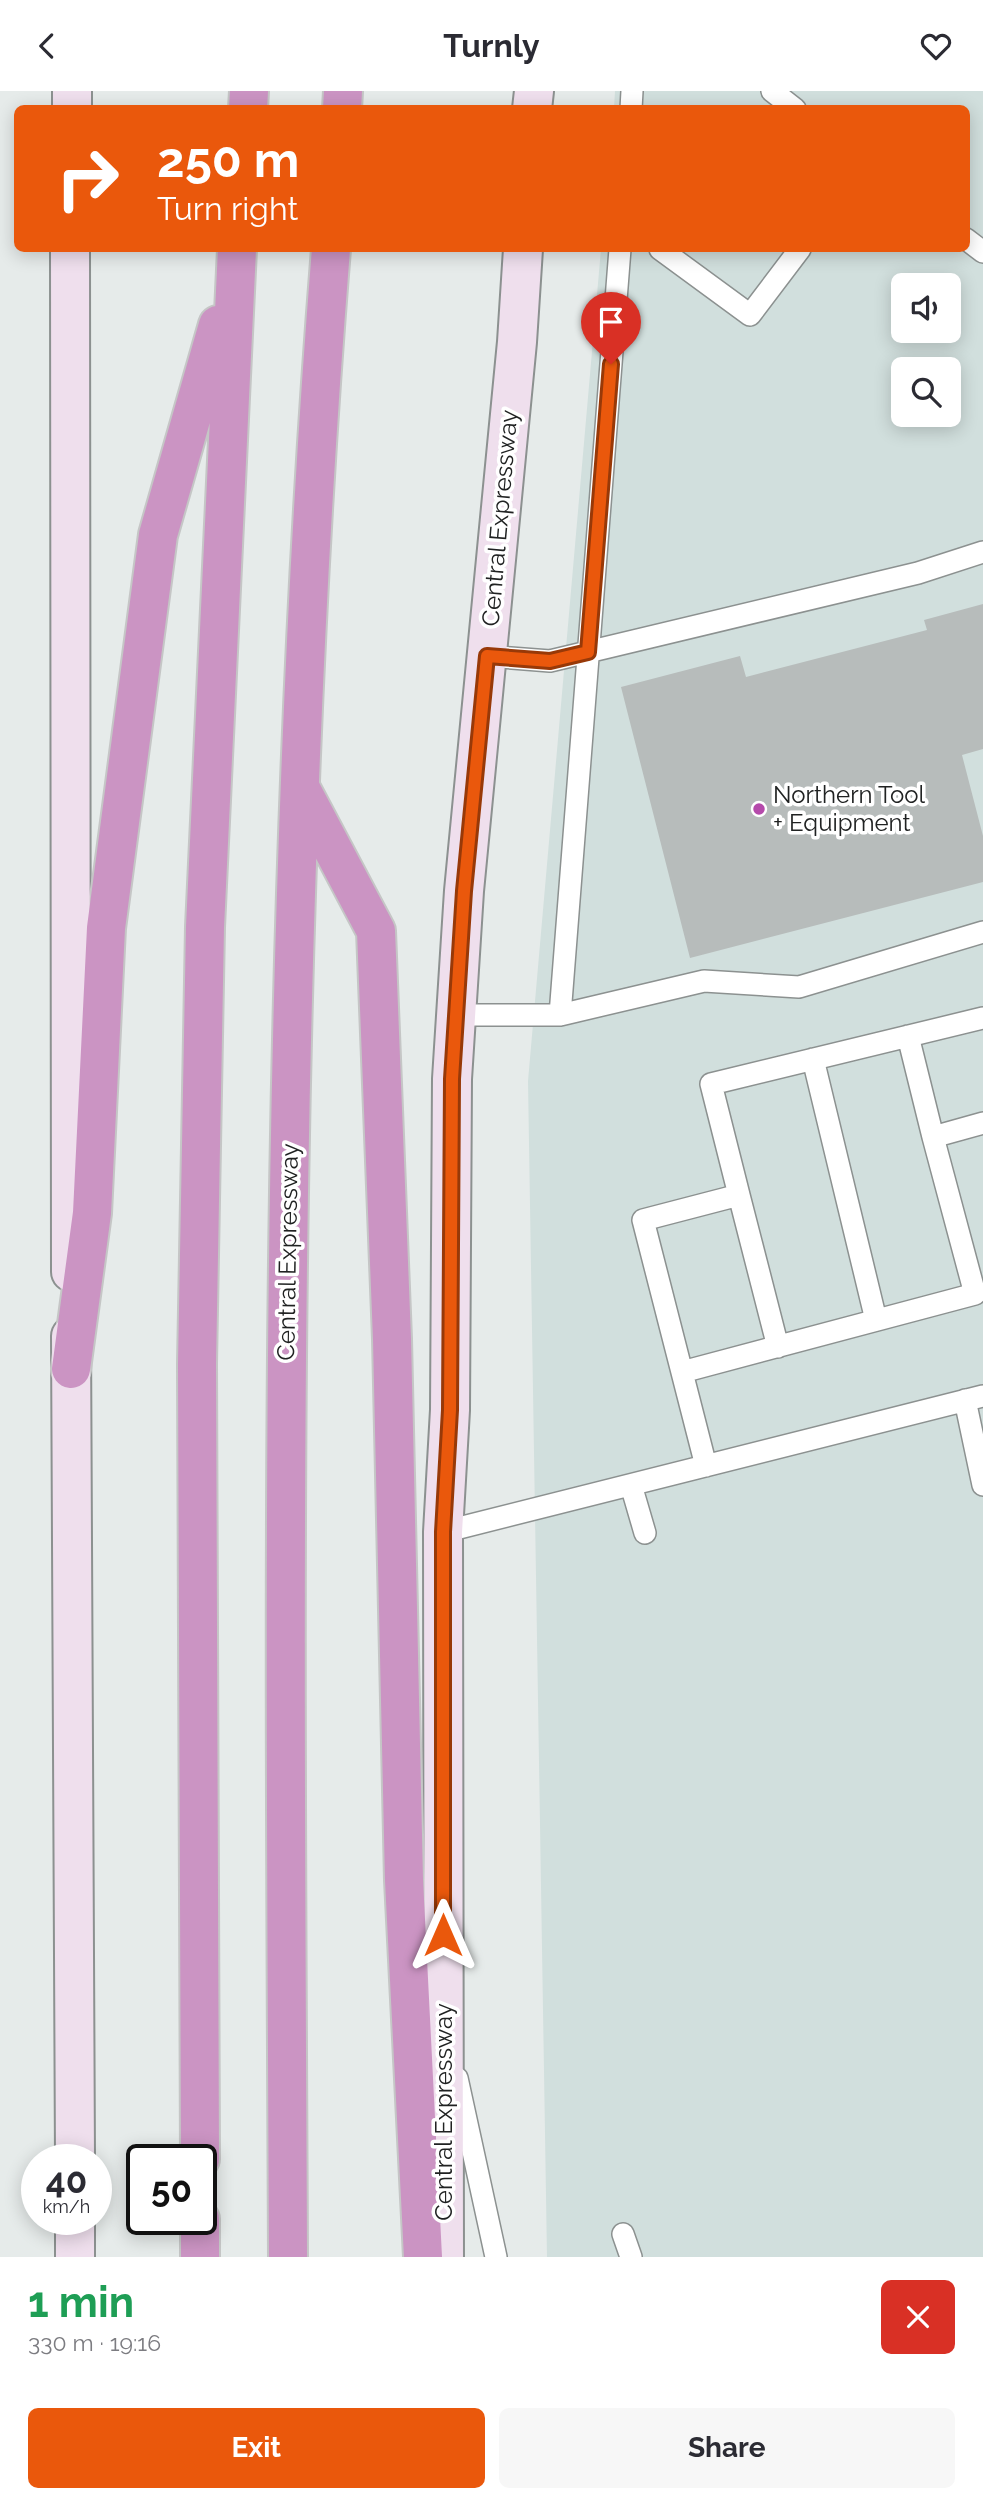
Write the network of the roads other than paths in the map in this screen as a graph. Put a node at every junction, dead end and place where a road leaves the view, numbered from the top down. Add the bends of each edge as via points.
1 (772, 91) edge
2 (790, 105) edge
3 (70, 252) edge
4 (331, 252) edge
5 (523, 252) edge
6 (620, 252) edge
7 (664, 252) edge
8 (798, 252) edge
9 (236, 256) edge
10 (983, 552) edge
11 (588, 652) junction
12 (487, 656) junction
13 (301, 789) junction
14 (983, 932) edge
15 (456, 1015) junction
16 (560, 1015) junction
17 (983, 1018) edge
18 (908, 1036) junction
19 (813, 1059) junction
20 (983, 1123) edge
21 (933, 1137) junction
22 (739, 1195) junction
23 (876, 1320) junction
24 (778, 1347) junction
25 (71, 1369) junction
26 (682, 1372) junction
27 (974, 1398) edge
28 (706, 1466) junction
29 (631, 1485) junction
30 (983, 1485) edge
31 (443, 1532) junction
32 (645, 1533) dead end
33 (444, 2014) junction
34 (75, 2144) edge
35 (200, 2144) edge
36 (623, 2234) dead end
37 (75, 2235) edge
38 (200, 2235) edge
39 (75, 2257) edge
40 (200, 2257) edge
41 (288, 2257) edge
42 (424, 2257) edge
43 (444, 2257) edge
44 (496, 2257) edge
45 (631, 2257) edge

1 - 2 lane
3 - 25 main road
4 - 13 highway, Central Expressway
5 - 12 main road, Central Expressway
6 - 11 lane
7 - 8 lane via 750,315
9 - 25 highway via 158,535 106,927 92,1213
9 - 35 highway via 204,941 197,1364
10 - 11 lane
11 - 12 lane via 550,661
11 - 16 lane
12 - 15 main road, Central Expressway
13 - 41 highway, Central Expressway via 286,1389
13 - 42 highway via 376,930 392,1339 404,1880
14 - 16 lane via 799,987 704,981
15 - 16 lane
15 - 31 main road, Central Expressway via 450,1410
17 - 18 lane
18 - 19 lane
18 - 21 lane
19 - 22 lane via 711,1084
19 - 23 lane
20 - 21 lane
21 - 23 lane via 975,1294
22 - 24 lane
22 - 26 lane via 643,1220
23 - 24 lane
24 - 26 lane
25 - 34 main road
26 - 28 lane
27 - 28 lane
27 - 30 lane
28 - 29 lane
29 - 31 lane
29 - 32 lane
31 - 33 main road, Central Expressway
33 - 43 main road, Central Expressway
33 - 44 lane
36 - 45 lane
37 - 39 main road
38 - 40 highway

